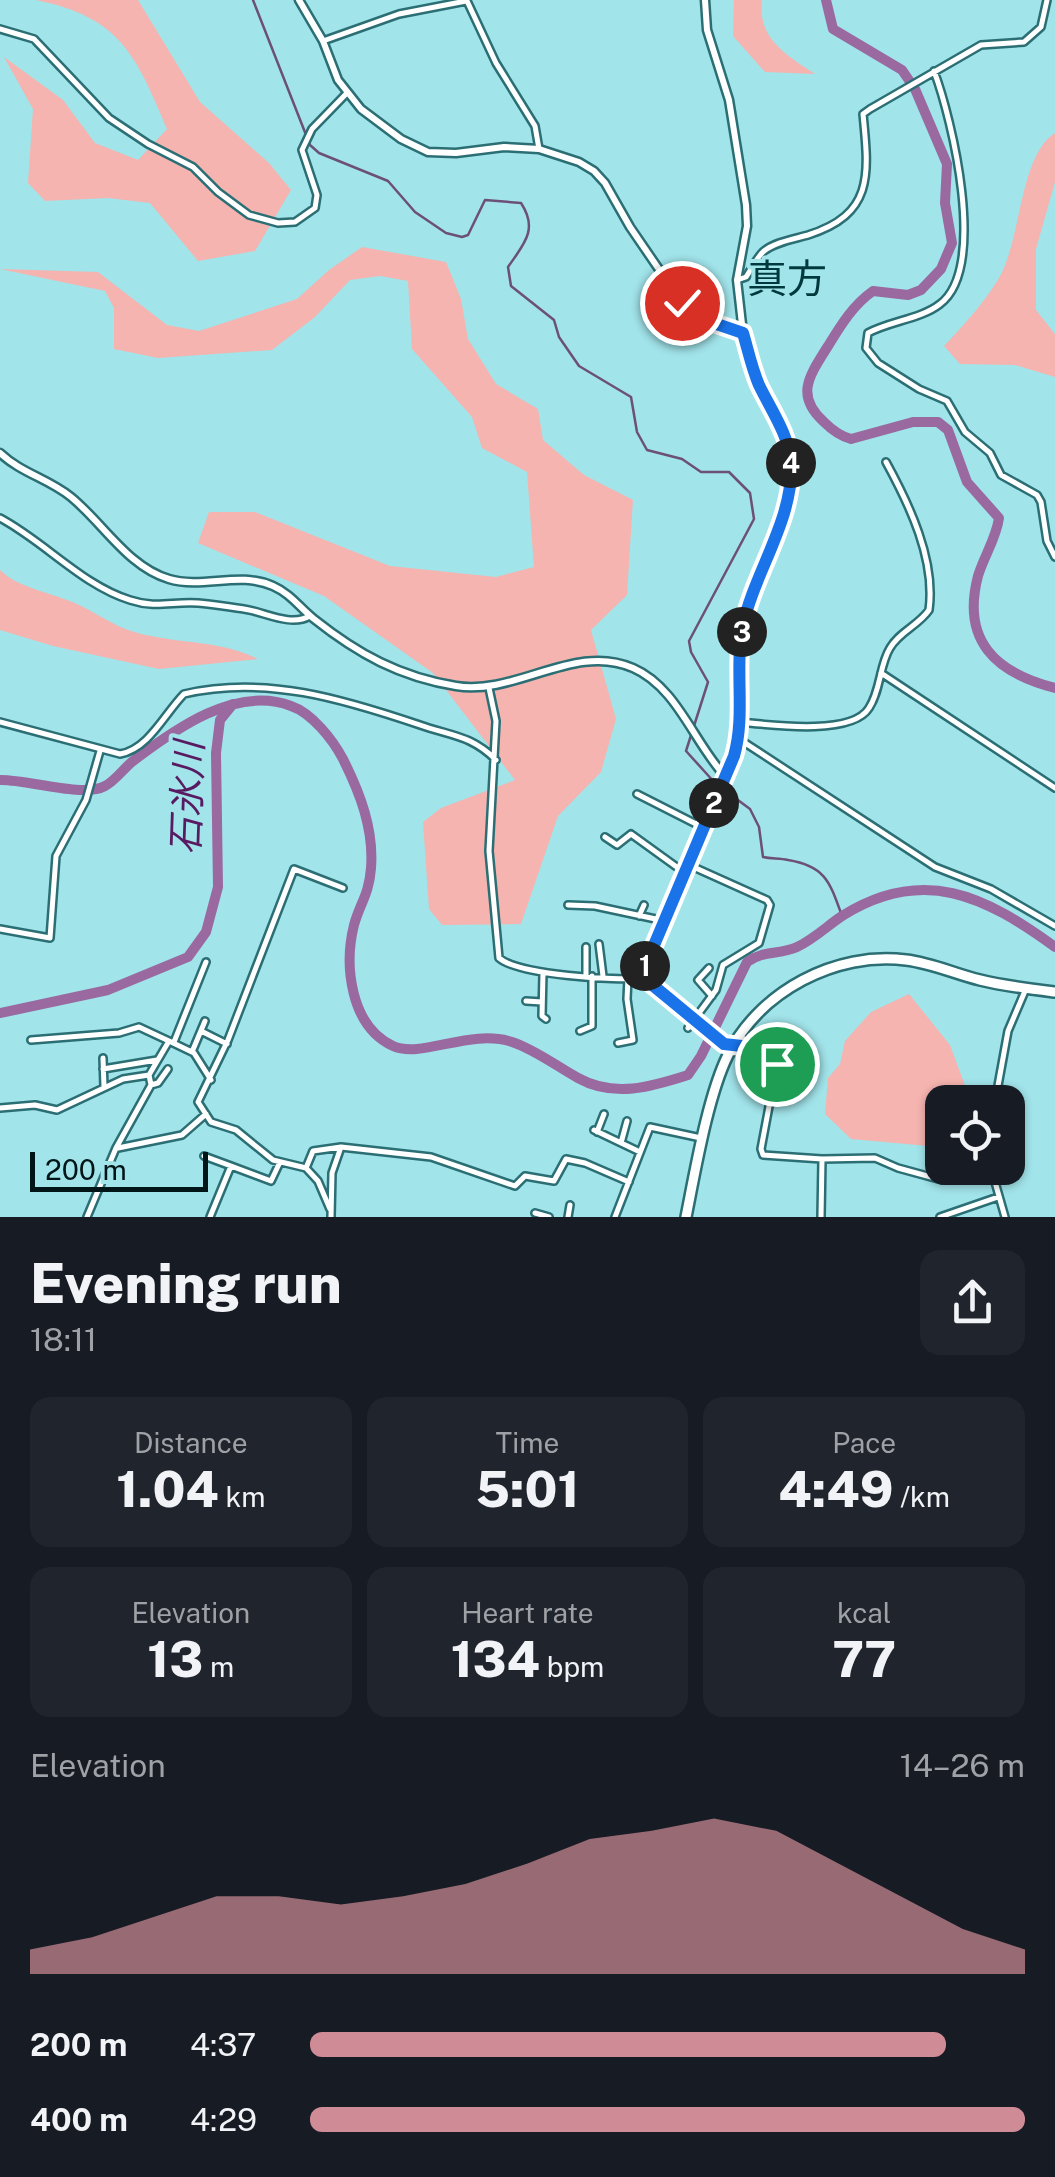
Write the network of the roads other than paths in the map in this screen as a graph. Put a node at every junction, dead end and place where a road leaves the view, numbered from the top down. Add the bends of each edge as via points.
1 (298, 0) edge
2 (468, 0) edge
3 (705, 0) edge
4 (1047, 0) edge
5 (0, 29) edge
6 (323, 41) junction
7 (932, 72) junction
8 (346, 94) junction
9 (540, 149) junction
10 (736, 280) junction
11 (743, 333) junction
12 (0, 453) edge
13 (886, 462) dead end
14 (0, 518) edge
15 (1055, 556) edge
16 (310, 616) junction
17 (881, 672) junction
18 (489, 688) junction
19 (0, 722) edge
20 (741, 722) junction
21 (739, 739) junction
22 (100, 751) junction
23 (496, 760) junction
24 (725, 776) junction
25 (1055, 788) edge
26 (637, 794) dead end
27 (704, 828) junction
28 (605, 837) dead end
29 (687, 869) junction
30 (343, 888) dead end
31 (568, 905) dead end
32 (644, 906) dead end
33 (639, 916) junction
34 (665, 921) junction
35 (1055, 926) edge
36 (0, 929) edge
37 (599, 944) dead end
38 (586, 947) dead end
39 (206, 962) dead end
40 (709, 968) dead end
41 (543, 973) junction
42 (589, 976) junction
43 (602, 976) junction
44 (628, 978) junction
45 (644, 978) junction
46 (1026, 988) junction
47 (1052, 991) edge
48 (712, 996) junction
49 (526, 1000) dead end
50 (542, 1002) junction
51 (546, 1019) dead end
52 (696, 1020) junction
53 (205, 1022) dead end
54 (688, 1028) dead end
55 (201, 1031) junction
56 (580, 1031) dead end
57 (32, 1040) dead end
58 (172, 1042) junction
59 (618, 1042) dead end
60 (226, 1044) junction
61 (728, 1045) junction
62 (192, 1052) junction
63 (102, 1058) dead end
64 (157, 1060) junction
65 (103, 1069) junction
66 (168, 1069) dead end
67 (150, 1075) junction
68 (211, 1080) junction
69 (151, 1085) junction
70 (998, 1085) edge
71 (104, 1087) junction
72 (0, 1108) edge
73 (206, 1114) junction
74 (604, 1114) dead end
75 (627, 1121) dead end
76 (704, 1139) junction
77 (621, 1143) junction
78 (340, 1147) junction
79 (116, 1148) junction
80 (640, 1152) junction
81 (204, 1156) dead end
82 (822, 1159) junction
83 (280, 1162) junction
84 (231, 1166) junction
85 (306, 1168) junction
86 (925, 1175) edge
87 (629, 1182) junction
88 (995, 1185) edge
89 (998, 1197) junction
90 (570, 1205) dead end
91 (330, 1213) edge
92 (535, 1213) dead end
93 (87, 1217) edge
94 (210, 1217) edge
95 (549, 1217) edge
96 (568, 1217) edge
97 (615, 1217) edge
98 (686, 1217) edge
99 (821, 1217) edge
100 (940, 1217) edge
101 (1005, 1217) edge

1 - 6 main road
2 - 6 street via 399,14
2 - 9 street via 535,126
3 - 10 main road via 746,206
4 - 7 street via 1041,27 1024,42 981,45
5 - 8 street via 34,39 124,130 192,167 238,209 278,223 294,222 317,204 302,150 312,129
6 - 8 main road
7 - 10 street via 864,114 863,186 851,214 764,251 746,277
7 - 15 street via 958,156 960,274 938,306 872,331 866,348 878,363 947,401 1002,475 1037,496
8 - 9 main road via 400,139 428,152
9 - 11 main road via 594,171 682,303 699,318
10 - 11 main road
11 - 20 main road via 786,438 791,468 779,525 742,627
12 - 16 main road via 69,495 141,565 164,578 269,584 292,595
13 - 17 street via 915,519 930,606 891,646
14 - 16 street via 133,602 195,602 288,620
16 - 18 main road via 395,672
17 - 20 street via 869,709 858,719 830,725
17 - 25 street
18 - 23 street
18 - 24 main road via 588,660 629,666 664,690
19 - 22 street
20 - 21 main road
21 - 24 main road
21 - 35 street via 935,868 1002,894
22 - 23 street via 131,752 184,694 226,688 340,698 468,738
22 - 36 street via 86,800 56,856 50,938
23 - 41 street via 489,851 499,958
24 - 27 main road
26 - 27 street
27 - 29 main road
28 - 29 street via 618,846 631,834
29 - 34 main road
29 - 48 street via 770,904 759,943 723,965
30 - 60 street via 294,869
31 - 33 street
32 - 33 street
33 - 34 street
34 - 45 main road
37 - 43 street
38 - 42 street
39 - 58 street
40 - 48 street via 698,980
41 - 42 street
41 - 50 street
42 - 43 street
42 - 56 street via 592,1026
43 - 44 street
44 - 45 street
44 - 59 street via 633,1040
45 - 52 main road
46 - 47 highway
46 - 61 highway via 906,960 848,963 781,994
46 - 70 street via 1008,1031
48 - 52 street
49 - 50 street
50 - 51 street
52 - 54 street
52 - 61 main road
53 - 55 street
55 - 60 street
55 - 62 street
57 - 58 street via 139,1027
58 - 62 street
58 - 64 street
60 - 68 street
61 - 76 highway
61 - 82 street via 777,1064 762,1155
62 - 68 street
63 - 65 street
64 - 65 street
64 - 67 street
65 - 71 street
66 - 69 street
67 - 69 street
67 - 71 street
68 - 73 street via 198,1102
69 - 79 street
71 - 72 street via 57,1110
73 - 79 street via 182,1135
73 - 83 street
74 - 77 street via 596,1131
75 - 77 street
76 - 80 street via 650,1126
76 - 98 highway
77 - 80 street
78 - 85 street via 313,1151
78 - 87 street via 432,1157 515,1186 526,1176 554,1181 566,1159
78 - 91 street
79 - 93 street
80 - 87 street
81 - 84 street
82 - 86 street via 875,1158
82 - 99 street
83 - 84 street via 270,1181
83 - 85 street
84 - 94 street
85 - 91 street
87 - 97 street
88 - 89 street
89 - 100 street
89 - 101 street
90 - 96 street
92 - 95 street

